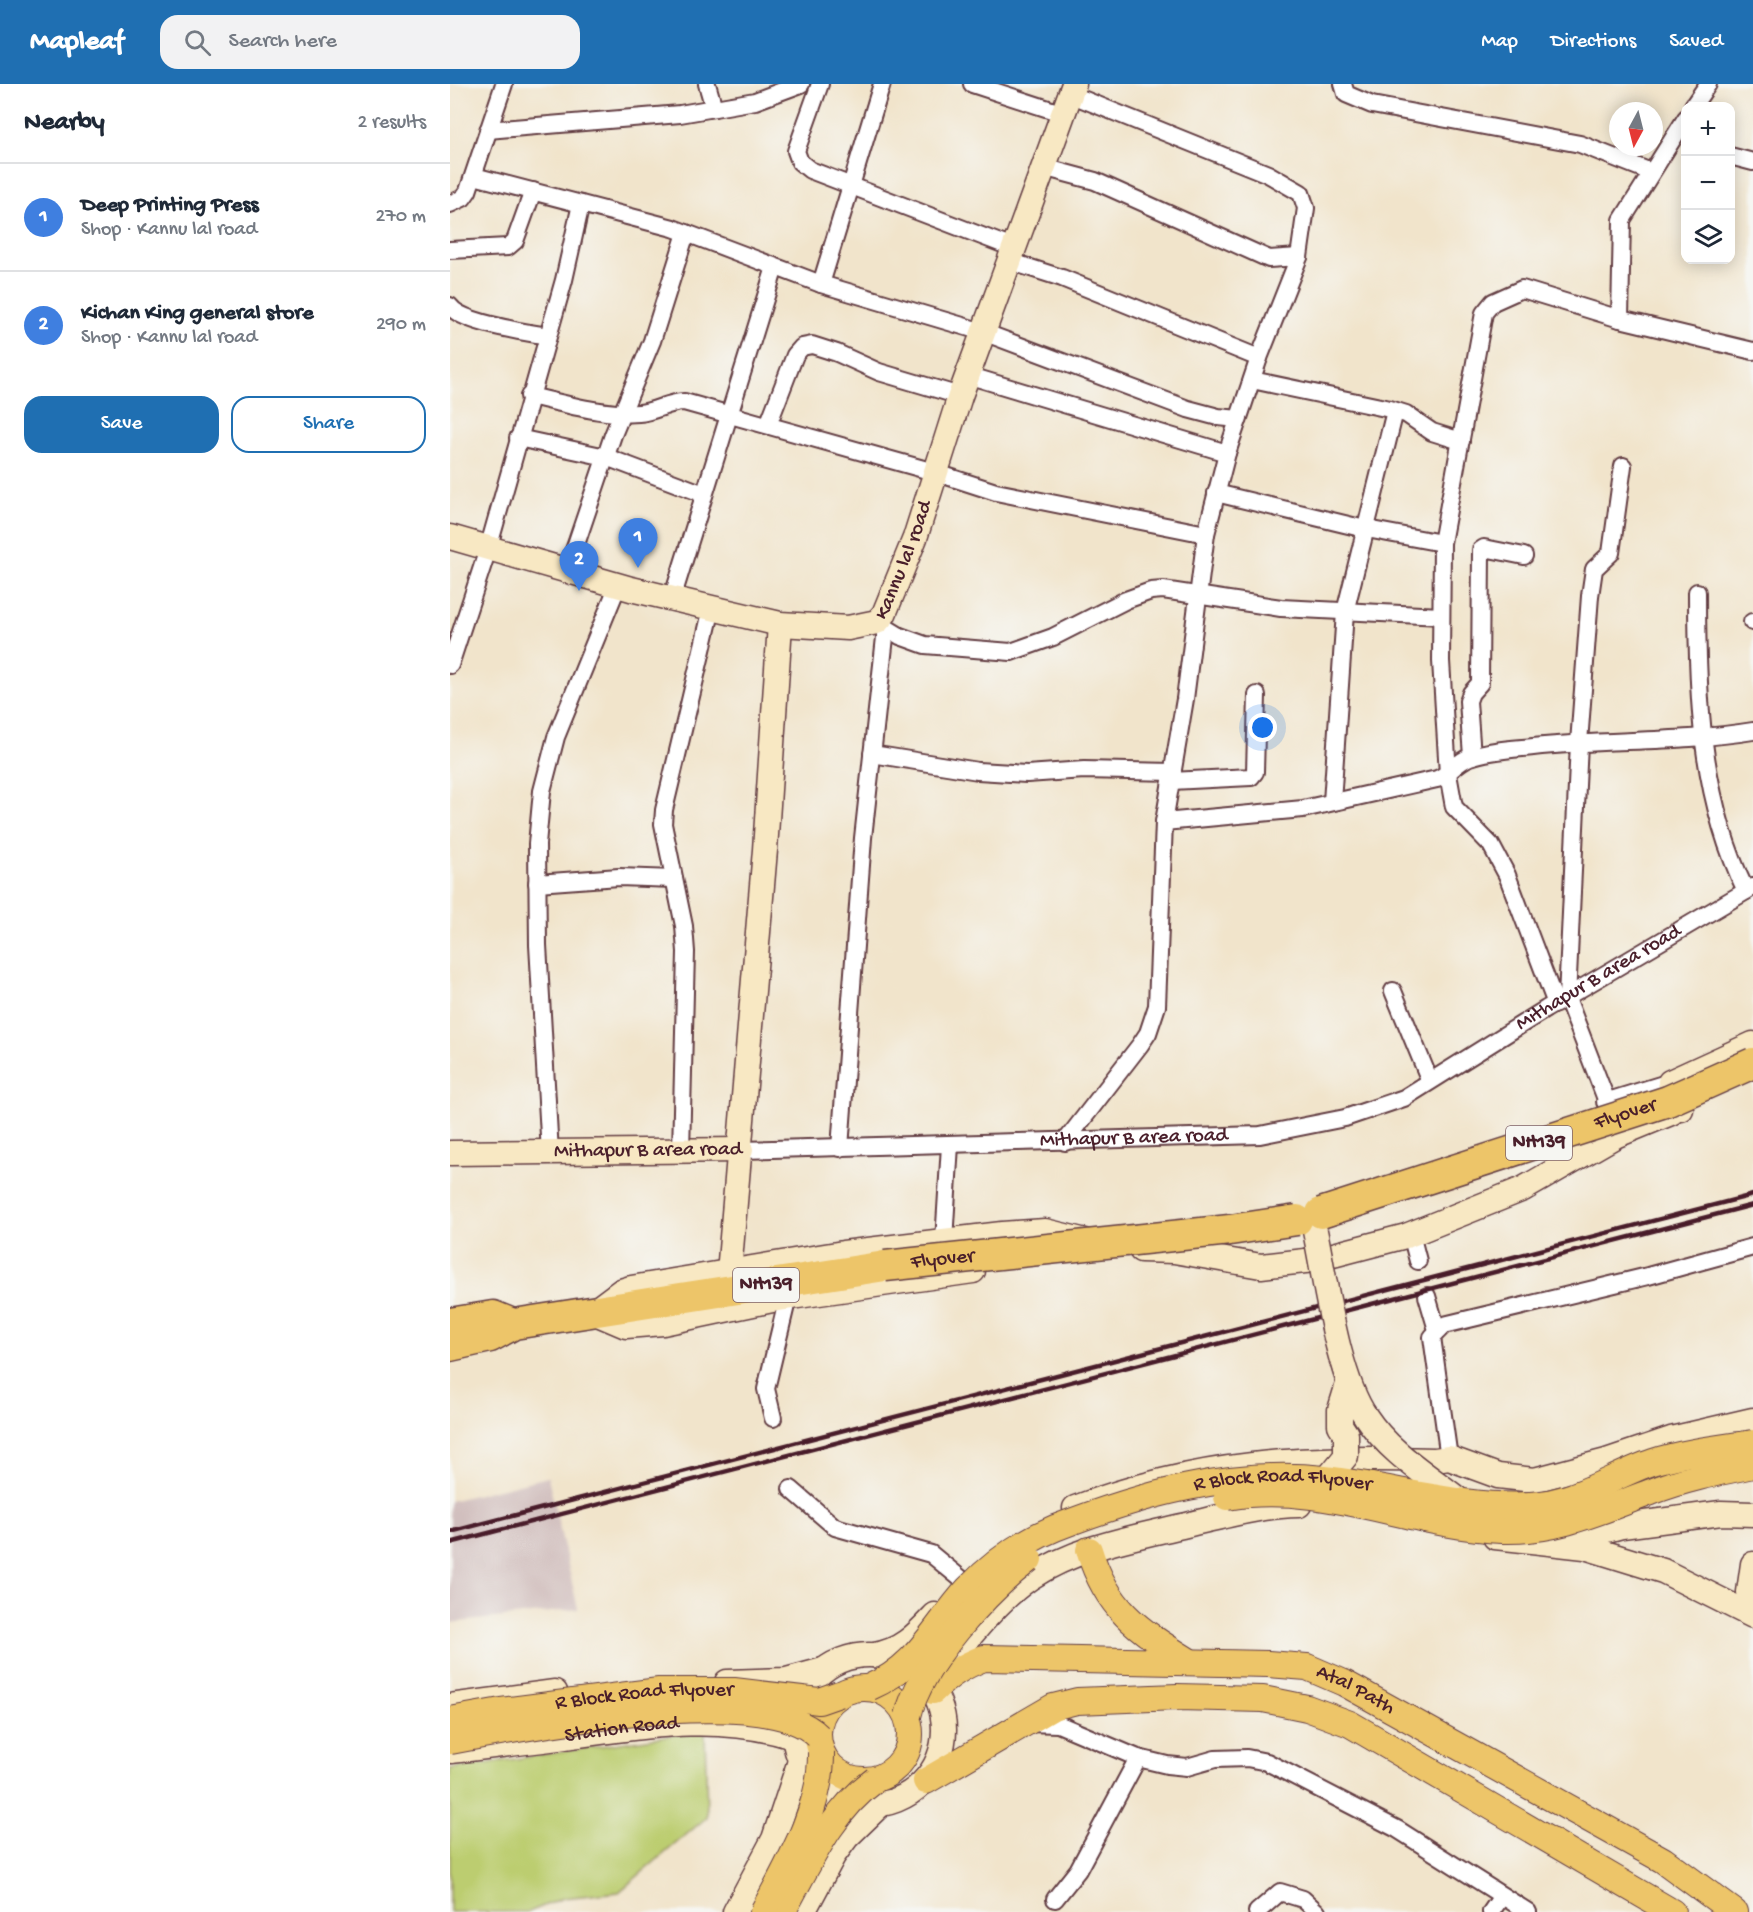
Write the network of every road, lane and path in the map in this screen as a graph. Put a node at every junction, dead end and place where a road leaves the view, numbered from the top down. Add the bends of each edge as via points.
1 (504, 84) edge
2 (706, 84) edge
3 (801, 84) edge
4 (820, 84) edge
5 (882, 84) edge
6 (972, 84) edge
7 (1343, 84) edge
8 (1708, 84) edge
9 (1069, 97) edge
10 (1696, 102) edge
11 (714, 108) junction
12 (488, 130) junction
13 (1679, 140) edge
14 (1735, 157) edge
15 (1753, 162) edge
16 (1043, 167) junction
17 (1651, 172) junction
18 (474, 176) junction
19 (852, 186) junction
20 (533, 191) junction
21 (450, 204) edge
22 (581, 204) junction
23 (686, 233) junction
24 (450, 250) edge
25 (1011, 255) junction
26 (1299, 257) junction
27 (775, 267) junction
28 (821, 284) junction
29 (450, 306) edge
30 (1620, 319) junction
31 (982, 332) junction
32 (547, 336) junction
33 (1753, 351) edge
34 (1259, 358) junction
35 (1252, 380) junction
36 (964, 385) junction
37 (529, 396) junction
38 (1395, 411) junction
39 (622, 412) junction
40 (728, 414) junction
41 (1239, 418) junction
42 (768, 425) junction
43 (518, 438) junction
44 (1461, 441) junction
45 (1227, 453) junction
46 (606, 457) junction
47 (1623, 466) dead end
48 (934, 472) junction
49 (1216, 493) junction
50 (704, 494) junction
51 (1367, 529) junction
52 (1206, 534) junction
53 (450, 537) edge
54 (1442, 543) junction
55 (488, 549) junction
56 (1524, 556) dead end
57 (567, 571) junction
58 (618, 585) junction
59 (1697, 592) dead end
60 (1198, 597) junction
61 (672, 599) junction
62 (712, 608) junction
63 (1345, 612) junction
64 (1441, 616) junction
65 (780, 624) junction
66 (881, 625) junction
67 (450, 665) edge
68 (1257, 695) dead end
69 (1753, 731) edge
70 (1701, 738) junction
71 (1579, 743) junction
72 (872, 754) junction
73 (1472, 756) junction
74 (1448, 774) junction
75 (1172, 777) junction
76 (1332, 802) junction
77 (1164, 822) junction
78 (674, 879) junction
79 (537, 883) junction
80 (1749, 889) edge
81 (1393, 991) dead end
82 (1561, 1001) junction
83 (1753, 1044) edge
84 (1753, 1063) edge
85 (1753, 1078) edge
86 (1430, 1081) junction
87 (1670, 1082) junction
88 (1605, 1102) junction
89 (1681, 1109) junction
90 (1620, 1134) junction
91 (1065, 1142) junction
92 (950, 1145) junction
93 (840, 1148) junction
94 (741, 1150) junction
95 (681, 1151) junction
96 (450, 1153) edge
97 (550, 1153) junction
98 (1311, 1221) junction
99 (1411, 1234) junction
100 (944, 1241) junction
101 (1753, 1247) edge
102 (1120, 1250) junction
103 (1418, 1261) dead end
104 (729, 1273) junction
105 (1427, 1296) dead end
106 (788, 1297) junction
107 (592, 1312) junction
108 (450, 1323) edge
109 (514, 1324) junction
110 (1437, 1330) junction
111 (450, 1346) edge
112 (1348, 1384) junction
113 (773, 1418) dead end
114 (1753, 1420) edge
115 (1753, 1443) edge
116 (1449, 1458) junction
117 (1753, 1465) edge
118 (1327, 1479) junction
119 (1520, 1480) junction
120 (1149, 1484) junction
121 (791, 1489) dead end
122 (1459, 1500) junction
123 (1753, 1514) edge
124 (1161, 1531) junction
125 (1509, 1539) junction
126 (1555, 1544) junction
127 (1089, 1550) junction
128 (1753, 1564) edge
129 (965, 1582) junction
130 (1753, 1607) edge
131 (1753, 1616) edge
132 (874, 1655) junction
133 (1188, 1661) junction
134 (823, 1670) junction
135 (870, 1688) junction
136 (932, 1688) junction
137 (839, 1694) junction
138 (450, 1706) edge
139 (908, 1716) junction
140 (450, 1720) edge
141 (1024, 1723) junction
142 (450, 1741) edge
143 (808, 1746) junction
144 (450, 1752) edge
145 (1138, 1758) junction
146 (875, 1780) junction
147 (926, 1781) junction
148 (880, 1805) junction
149 (1502, 1896) junction
150 (1054, 1899) dead end
151 (735, 1912) edge
152 (763, 1912) edge
153 (782, 1912) edge
154 (803, 1912) edge
155 (1257, 1912) edge
156 (1317, 1912) edge
157 (1491, 1912) edge
158 (1528, 1912) edge
159 (1672, 1912) edge
160 (1734, 1912) edge

1 - 12 street
2 - 11 street
3 - 11 street via 755,100
4 - 19 street via 796,151 800,162 810,170
5 - 19 street
6 - 9 street
7 - 17 street via 1346,94 1372,105 1580,144
8 - 10 street
9 - 16 street, Kannu lal road
9 - 26 street via 1258,170 1301,194 1306,221
11 - 12 street
12 - 18 street
13 - 17 street
14 - 15 street
16 - 25 street, Kannu lal road
16 - 26 street via 1095,181 1269,260
17 - 30 street via 1622,220
18 - 20 street
18 - 21 street via 463,198
19 - 25 street
19 - 28 street
20 - 22 street
20 - 24 street via 515,241 508,247
22 - 23 street
22 - 32 street
23 - 27 street
23 - 39 street via 652,341
25 - 31 street, Kannu lal road
25 - 34 street
26 - 34 street
27 - 28 street
27 - 40 street
28 - 31 street
29 - 32 street via 471,319
30 - 33 street
30 - 44 street via 1522,289 1493,302 1484,313 1479,332
31 - 36 street, Kannu lal road
31 - 41 street via 1188,409
32 - 37 street
34 - 35 street
35 - 38 street
35 - 41 street
36 - 42 street via 879,372 837,353 812,345 802,347 795,355
36 - 45 street
36 - 48 street, Kannu lal road
37 - 39 street
37 - 43 street
38 - 44 street via 1432,432
38 - 51 street
39 - 40 street via 645,412 684,402
39 - 46 street
40 - 42 street
40 - 50 street
41 - 45 street
42 - 48 street
43 - 46 street
43 - 55 street
44 - 54 street
45 - 49 street
46 - 50 street
46 - 57 street
47 - 71 street via 1611,553 1594,569
48 - 52 street via 996,492
48 - 66 street, Kannu lal road
49 - 51 street
49 - 52 street
50 - 61 street
51 - 54 street
51 - 63 street
52 - 60 street
53 - 55 street, Kannu lal road
54 - 64 street
55 - 57 street, Kannu lal road
55 - 67 street
56 - 73 street via 1481,550 1480,683 1468,702
57 - 58 street, Kannu lal road
58 - 61 street, Kannu lal road
58 - 79 street via 550,754 539,817
59 - 70 street
60 - 63 street
60 - 66 street via 1151,591 1029,648 1011,652 925,645
60 - 75 street
61 - 62 street, Kannu lal road
62 - 65 street, Kannu lal road
62 - 78 street via 664,810
63 - 64 street
63 - 76 street
64 - 74 street
65 - 66 street, Kannu lal road via 848,628
65 - 94 street
66 - 72 street
68 - 75 street via 1255,772 1251,777
69 - 70 street
70 - 71 street
70 - 80 street via 1728,854
71 - 73 street
71 - 82 street
72 - 75 street via 978,771 1027,774 1084,770
72 - 93 street
73 - 74 street
74 - 76 street
74 - 82 street via 1454,807 1491,845 1500,861
75 - 77 street
76 - 77 street via 1287,812
77 - 91 street via 1160,988 1152,1023 1140,1045
78 - 79 street via 619,877
78 - 95 street via 686,952
79 - 97 street
80 - 82 street, Mithapur B area road
81 - 86 street
82 - 86 street, Mithapur B area road
82 - 88 street
83 - 87 street
84 - 98 highway, Flyover / NH139, bridge via 1668,1101
85 - 89 street
86 - 91 street, Mithapur B area road via 1404,1098 1345,1118 1260,1135
87 - 88 street
87 - 89 street
88 - 90 street
89 - 90 street
90 - 99 street via 1523,1189
91 - 92 street, Mithapur B area road
92 - 93 street, Mithapur B area road
92 - 100 street
93 - 94 street, Mithapur B area road
94 - 95 street, Mithapur B area road
94 - 104 street
95 - 97 street, Mithapur B area road
96 - 97 street, Mithapur B area road
98 - 107 highway, Flyover / NH139, bridge via 885,1266
98 - 112 street, bridge
99 - 102 street via 1314,1260 1261,1266 1173,1251
99 - 103 street
100 - 102 street via 1045,1231
100 - 104 street
101 - 110 street via 1459,1320
102 - 106 street
104 - 107 street via 631,1288
105 - 110 street
106 - 107 street via 663,1323 626,1326
106 - 113 street via 766,1389
107 - 109 highway, NH139
108 - 109 highway, NH139 via 493,1316
109 - 111 highway, NH139 via 490,1337
110 - 116 street via 1432,1337 1433,1353
112 - 118 street, bridge via 1340,1410 1340,1425 1347,1434 1346,1456
112 - 122 street, bridge via 1381,1436 1408,1464
114 - 119 street via 1671,1439 1552,1476
115 - 122 main road, R Block Road Flyover, bridge via 1654,1462 1557,1502 1530,1505
116 - 119 street
116 - 120 street via 1270,1461 1196,1472
117 - 139 main road, R Block Road Flyover, bridge via 1681,1482 1589,1516 1531,1529 1472,1527 1323,1498 1274,1494 1192,1503 1122,1522 1060,1544 1029,1559 1005,1578 927,1669 913,1695
118 - 122 main road, R Block Road Flyover, bridge
118 - 135 main road, R Block Road Flyover, bridge via 1272,1475 1237,1478 1118,1506 1053,1529 995,1563 967,1590 915,1656 892,1678
119 - 125 street
120 - 124 street
120 - 129 street via 1118,1491 1012,1537
121 - 129 street via 835,1527 931,1554
123 - 126 street via 1721,1513 1622,1527
124 - 125 street via 1268,1506 1306,1505 1349,1509
124 - 127 street
125 - 126 street
126 - 131 street via 1585,1547 1663,1571
127 - 133 main road via 1115,1605 1142,1631
127 - 136 street via 1030,1578 1004,1600
128 - 130 street via 1749,1592
129 - 132 street via 915,1636 892,1652
132 - 134 street via 856,1656
132 - 136 street via 897,1660 917,1671
133 - 136 main road, Atal Path via 984,1658 965,1665
133 - 160 main road, Atal Path via 1307,1667 1344,1683 1663,1860
134 - 138 street via 786,1680 662,1681
134 - 143 street via 806,1689 796,1712
135 - 137 main road, R Block Road Flyover via 854,1688
135 - 139 main road via 892,1697
136 - 147 street via 943,1711 945,1736 939,1760
137 - 140 main road, R Block Road Flyover, bridge via 819,1701 734,1691 659,1690
137 - 143 main road, bridge via 827,1705
139 - 146 main road, R Block Road Flyover via 910,1740 902,1762
141 - 145 street via 1058,1724
141 - 147 main road, Atal Path
141 - 159 main road, Atal Path via 1053,1707 1088,1700 1177,1696 1263,1699 1307,1708 1350,1724
142 - 143 main road, R Block Road Flyover, bridge via 660,1711 734,1709 790,1718 809,1727
143 - 144 street, Station Road via 767,1728 724,1723 659,1724
143 - 146 main road, R Block Road Flyover via 843,1775
143 - 148 street via 813,1781 832,1797 856,1805
143 - 151 street via 770,1847
143 - 152 main road, bridge via 822,1777 785,1871
145 - 149 street via 1187,1767 1215,1758 1267,1762 1397,1829
145 - 150 street via 1078,1870
146 - 153 main road, bridge via 854,1795 840,1812
147 - 148 street via 905,1797
148 - 154 street via 847,1837
149 - 157 street
149 - 158 street
155 - 156 street via 1280,1892 1303,1899

